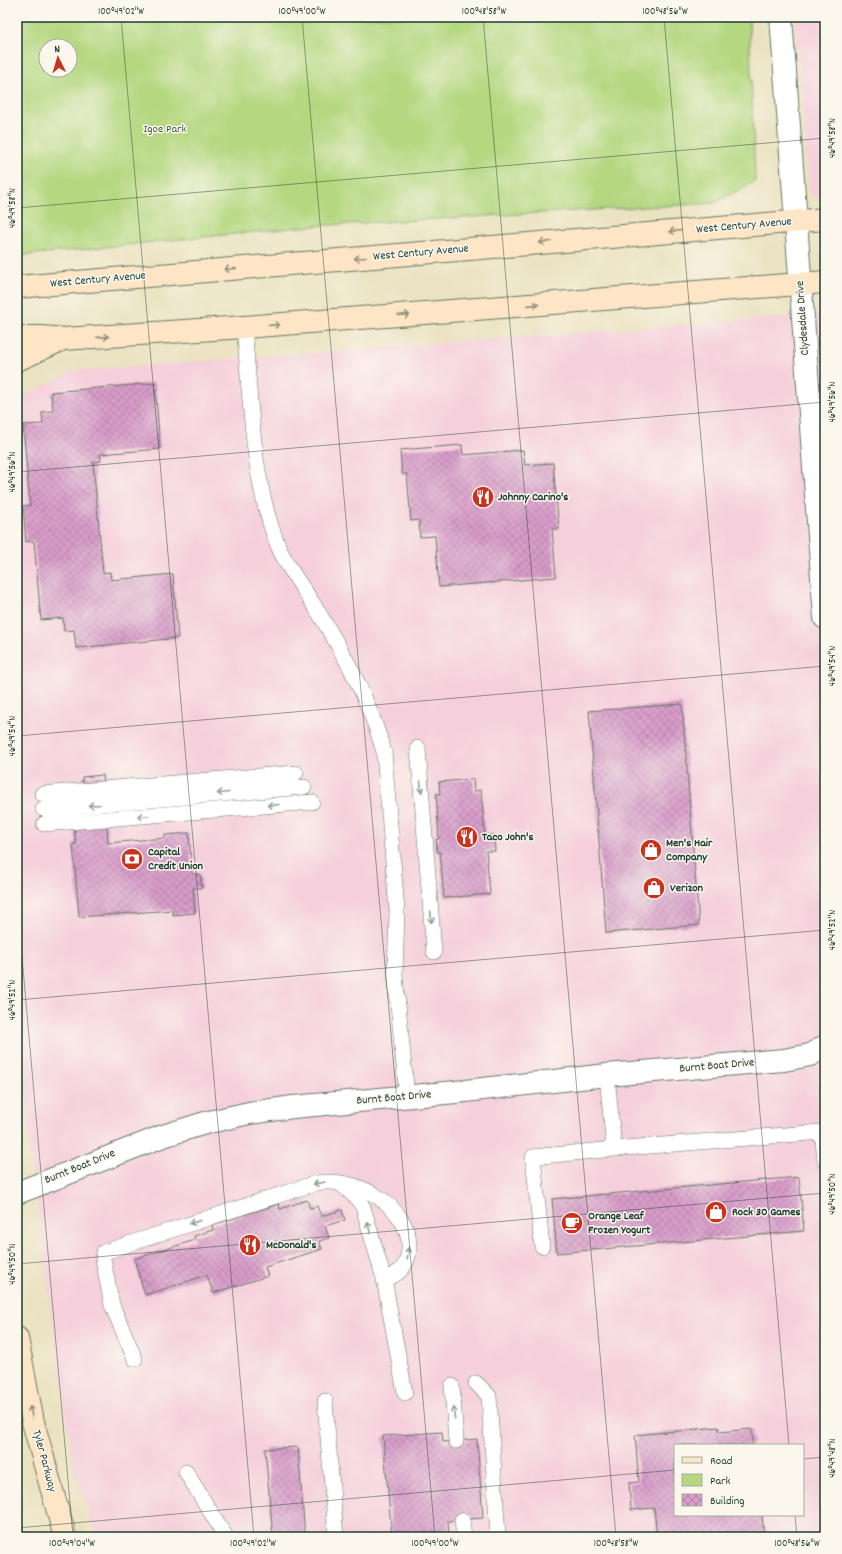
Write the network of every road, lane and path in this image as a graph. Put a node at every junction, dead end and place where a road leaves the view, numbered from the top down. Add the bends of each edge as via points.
1 (781, 17) edge
2 (825, 219) edge
3 (796, 221) junction
4 (825, 282) edge
5 (800, 284) junction
6 (17, 287) edge
7 (244, 327) junction
8 (17, 337) edge
9 (64, 339) junction
10 (17, 360) edge
11 (825, 618) edge
12 (418, 748) dead end
13 (296, 772) dead end
14 (304, 787) dead end
15 (312, 802) dead end
16 (44, 824) dead end
17 (434, 952) dead end
18 (825, 1046) edge
19 (607, 1074) junction
20 (407, 1097) junction
21 (614, 1150) junction
22 (825, 1161) edge
23 (338, 1182) junction
24 (17, 1193) edge
25 (542, 1246) dead end
26 (384, 1279) junction
27 (17, 1338) edge
28 (135, 1359) dead end
29 (476, 1383) dead end
30 (452, 1386) dead end
31 (405, 1393) dead end
32 (325, 1401) dead end
33 (456, 1441) dead end
34 (186, 1472) dead end
35 (462, 1520) dead end
36 (65, 1537) edge
37 (226, 1537) edge
38 (336, 1537) edge
39 (464, 1537) edge
40 (498, 1537) edge

1 - 3 street, Clydesdale Drive
2 - 3 main road, West Century Avenue
3 - 5 street, Clydesdale Drive
3 -> 6 main road, West Century Avenue
4 - 5 main road
7 -> 5 main road
5 - 11 street, Clydesdale Drive
9 -> 7 main road
7 - 20 lane via 258,471 270,525 280,550 357,678 384,752 397,911 396,974
8 - 9 main road
9 - 10 main road
12 -> 17 lane
14 -> 13 lane via 43,802
15 -> 16 lane
18 - 19 street, Burnt Boat Drive via 810,1055 784,1060
19 - 20 street, Burnt Boat Drive
19 - 21 lane
20 - 24 street, Burnt Boat Drive via 293,1107 205,1123 124,1150
21 - 22 lane via 822,1132
21 - 25 lane via 533,1158
26 -> 23 lane via 363,1207 349,1189
26 -> 23 lane via 394,1276 406,1263 409,1241 407,1230 400,1218 383,1201 362,1188
23 -> 28 lane via 316,1183 104,1252 102,1259 112,1305
26 - 31 lane
36 -> 27 main road, Tyler Parkway via 33,1422
29 - 40 lane via 489,1396
33 -> 30 lane
32 - 38 lane
34 - 37 lane
35 - 39 lane

